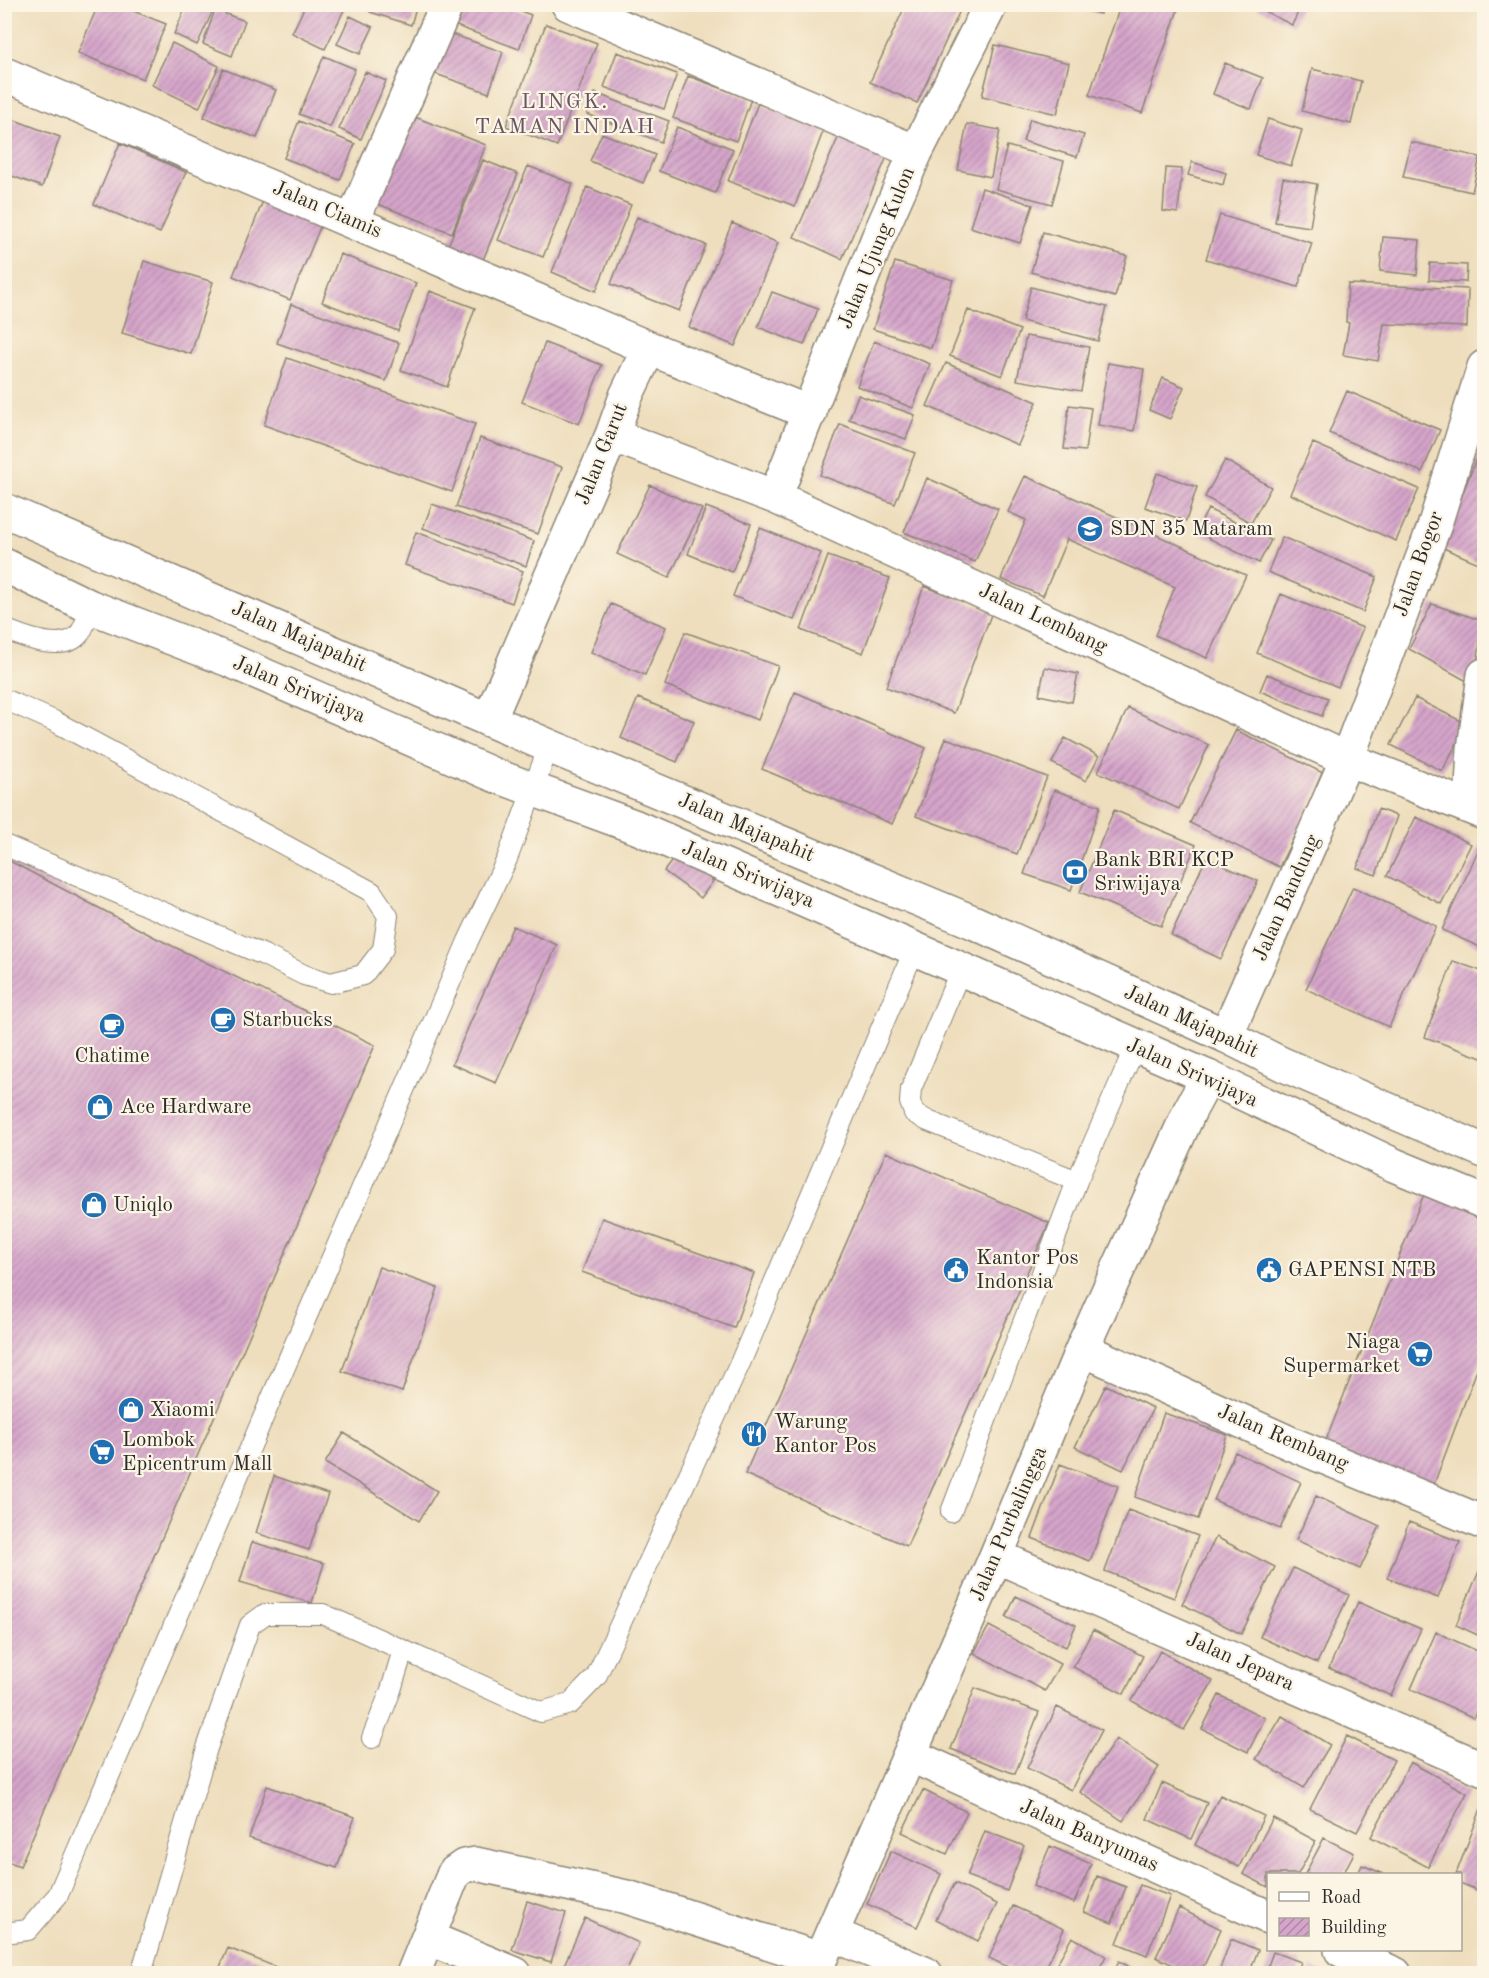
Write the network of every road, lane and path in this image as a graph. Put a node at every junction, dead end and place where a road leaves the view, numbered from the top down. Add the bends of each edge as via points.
1 (447, 4) edge
2 (568, 4) edge
3 (991, 4) edge
4 (4, 74) edge
5 (916, 152) junction
6 (353, 220) junction
7 (649, 348) junction
8 (1485, 367) edge
9 (810, 413) junction
10 (612, 435) junction
11 (775, 496) junction
12 (4, 510) edge
13 (4, 565) edge
14 (91, 607) junction
15 (4, 629) edge
16 (1485, 675) edge
17 (4, 699) edge
18 (489, 720) junction
19 (549, 746) junction
20 (1347, 759) junction
21 (596, 765) junction
22 (534, 788) junction
23 (582, 806) junction
24 (1478, 810) edge
25 (4, 845) edge
26 (915, 948) junction
27 (961, 969) junction
28 (1226, 1036) junction
29 (1135, 1047) junction
30 (1282, 1064) junction
31 (1208, 1077) junction
32 (1266, 1106) junction
33 (1485, 1151) edge
34 (1077, 1181) junction
35 (1485, 1202) edge
36 (1082, 1349) junction
37 (951, 1512) dead end
38 (1485, 1523) edge
39 (996, 1556) junction
40 (403, 1650) junction
41 (372, 1738) dead end
42 (910, 1755) junction
43 (1485, 1769) edge
44 (1267, 1916) edge
45 (4, 1933) edge
46 (428, 1938) junction
47 (1343, 1951) edge
48 (822, 1955) edge
49 (141, 1974) edge
50 (413, 1974) edge
51 (515, 1974) edge
52 (926, 1974) edge
53 (1395, 1974) edge

1 - 6 street
2 - 5 street
3 - 5 street, Jalan Ujung Kulon
4 - 6 street, Jalan Ciamis
5 - 9 street, Jalan Ujung Kulon
6 - 7 street, Jalan Ciamis
7 - 9 street
7 - 10 street, Jalan Garut
8 - 20 street, Jalan Bogor via 1434,527
9 - 11 street, Jalan Ujung Kulon
10 - 11 street, Jalan Lembang
10 - 18 street, Jalan Garut
11 - 20 street, Jalan Lembang
12 - 18 street, Jalan Majapahit
13 - 14 street, Jalan Sriwijaya
14 - 15 lane via 80,634 63,643 28,638
14 - 22 street, Jalan Sriwijaya via 229,660
16 - 24 street, Jalan Lembang via 1474,748
17 - 25 lane via 65,727 372,892 388,915 383,949 363,975 331,983 304,975
18 - 19 street, Jalan Majapahit
19 - 21 street, Jalan Majapahit
19 - 22 lane
20 - 24 street, Jalan Lembang
20 - 28 street, Jalan Bandung
21 - 23 street
21 - 28 street, Jalan Majapahit via 973,922
22 - 23 street, Jalan Sriwijaya
22 - 45 lane via 507,859 468,941 58,1895 28,1930
23 - 26 street, Jalan Sriwijaya
26 - 27 street, Jalan Sriwijaya
26 - 40 lane via 741,1361 596,1677 570,1704 540,1712
27 - 29 street, Jalan Sriwijaya
27 - 34 lane via 911,1089 914,1113
28 - 30 street, Jalan Majapahit
29 - 31 street, Jalan Sriwijaya
29 - 34 lane
30 - 32 street
30 - 33 street, Jalan Majapahit
31 - 32 street, Jalan Sriwijaya
31 - 36 street, Jalan Purbalingga
32 - 35 street, Jalan Sriwijaya
34 - 37 lane
36 - 38 street, Jalan Rembang via 1292,1444
36 - 39 street, Jalan Purbalingga
39 - 42 street, Jalan Purbalingga
39 - 43 street, Jalan Jepara
40 - 41 lane
40 - 49 lane via 323,1614 265,1614 250,1625 207,1748
42 - 44 street, Jalan Banyumas
42 - 48 street, Jalan Purbalingga
46 - 48 street via 454,1873 476,1864 627,1898
46 - 50 street
46 - 51 street
47 - 53 street
48 - 52 street

